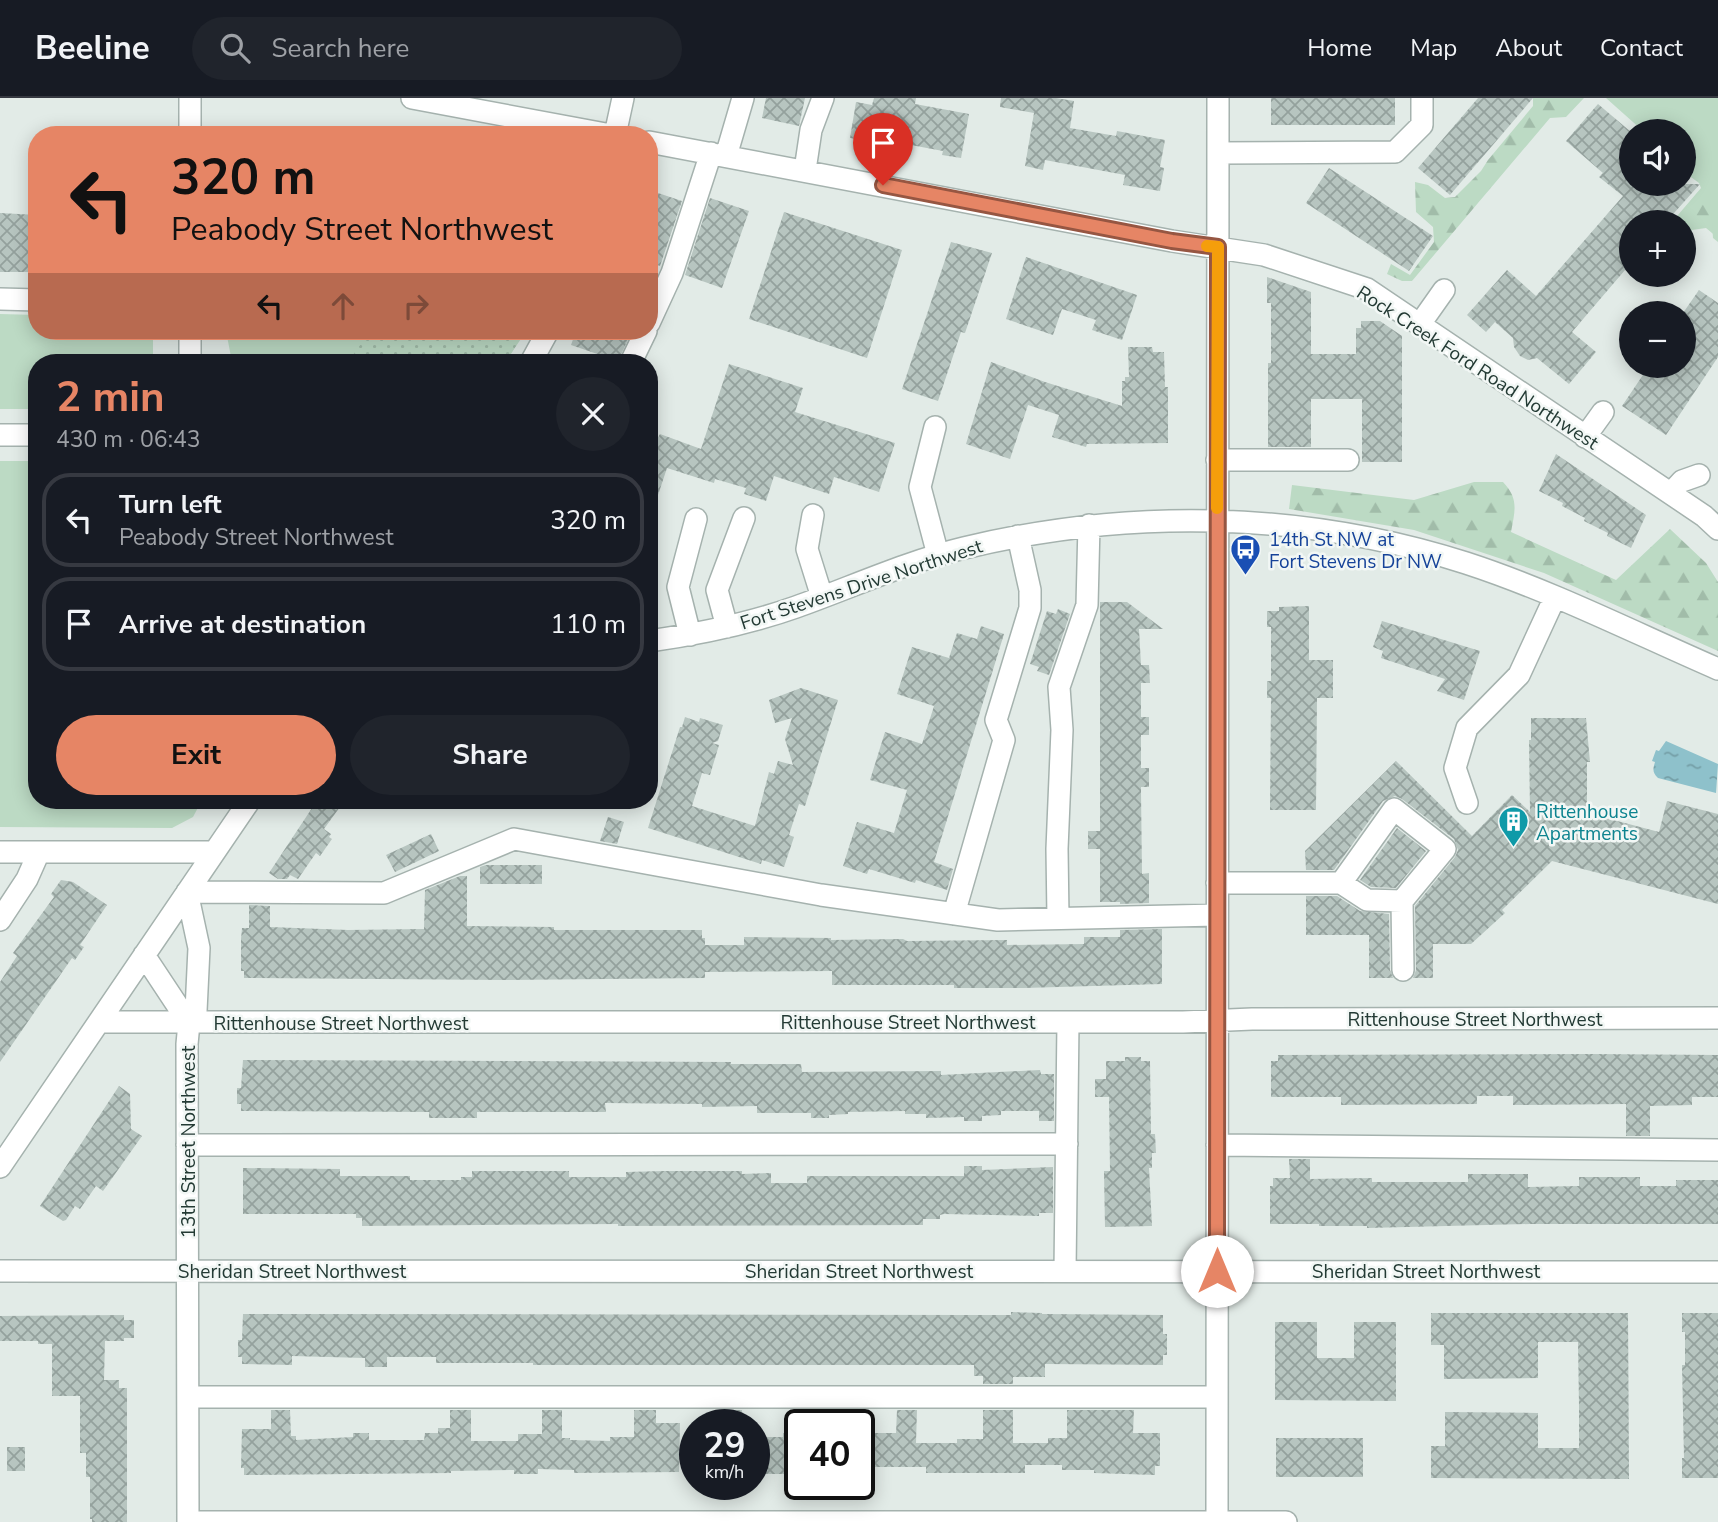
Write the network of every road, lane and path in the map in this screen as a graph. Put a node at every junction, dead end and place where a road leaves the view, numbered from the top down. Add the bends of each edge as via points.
1 (190, 98) edge
2 (412, 98) edge
3 (623, 98) edge
4 (743, 98) edge
5 (823, 98) edge
6 (1218, 98) edge
7 (1422, 98) edge
8 (190, 126) edge
9 (564, 126) edge
10 (615, 126) edge
11 (658, 144) edge
12 (1218, 153) junction
13 (718, 154) junction
14 (804, 170) junction
15 (1218, 247) junction
16 (1444, 290) dead end
17 (0, 299) edge
18 (28, 300) edge
19 (658, 303) edge
20 (1420, 324) junction
21 (1603, 412) dead end
22 (935, 427) dead end
23 (0, 435) edge
24 (28, 435) edge
25 (1585, 437) junction
26 (1217, 460) junction
27 (1348, 460) dead end
28 (1699, 475) dead end
29 (1671, 493) junction
30 (813, 515) dead end
31 (744, 518) dead end
32 (696, 519) dead end
33 (1217, 520) junction
34 (1089, 525) junction
35 (1718, 530) edge
36 (1018, 536) junction
37 (938, 555) junction
38 (822, 597) junction
39 (1555, 597) junction
40 (727, 627) junction
41 (690, 635) junction
42 (658, 640) edge
43 (1718, 669) edge
44 (1467, 803) dead end
45 (244, 809) edge
46 (0, 852) edge
47 (39, 852) junction
48 (214, 852) junction
49 (1217, 883) junction
50 (1341, 883) junction
51 (187, 892) junction
52 (1402, 901) junction
53 (954, 914) junction
54 (1217, 915) junction
55 (1058, 918) junction
56 (0, 920) edge
57 (144, 955) junction
58 (1403, 970) dead end
59 (1718, 1018) edge
60 (99, 1021) junction
61 (1217, 1021) junction
62 (1068, 1022) junction
63 (189, 1023) junction
64 (1067, 1144) junction
65 (187, 1145) junction
66 (1217, 1145) junction
67 (1718, 1150) edge
68 (0, 1167) edge
69 (0, 1271) edge
70 (187, 1271) junction
71 (1065, 1271) junction
72 (1217, 1271) junction
73 (1718, 1272) edge
74 (1217, 1396) junction
75 (188, 1397) junction
76 (188, 1522) edge
77 (1217, 1522) edge
78 (1286, 1522) edge

1 - 8 street
2 - 9 street
3 - 10 street
4 - 13 street
5 - 14 street
6 - 12 street
7 - 12 street via 1422,125 1395,152
11 - 13 street, Rock Creek Ford Road Northwest
12 - 15 street
13 - 14 street, Rock Creek Ford Road Northwest
13 - 19 street
14 - 15 street, Rock Creek Ford Road Northwest
15 - 20 street, Rock Creek Ford Road Northwest via 1264,255 1367,289
15 - 26 street
16 - 20 street
17 - 18 street
20 - 25 street, Rock Creek Ford Road Northwest
21 - 25 street
22 - 37 street via 920,487
23 - 24 street
25 - 29 street, Rock Creek Ford Road Northwest
26 - 27 street
26 - 33 street
28 - 29 street via 1682,481
29 - 35 street, Rock Creek Ford Road Northwest
30 - 38 street via 807,549
31 - 40 street via 717,590
32 - 41 street via 678,587
33 - 34 street, Fort Stevens Drive Northwest
33 - 39 street, Fort Stevens Drive Northwest via 1311,529 1389,543 1466,563
33 - 49 street
34 - 36 street, Fort Stevens Drive Northwest
34 - 55 street via 1087,605 1059,687
36 - 37 street, Fort Stevens Drive Northwest
36 - 53 street via 1030,608 996,720 1004,740
37 - 38 street, Fort Stevens Drive Northwest
38 - 40 street, Fort Stevens Drive Northwest
39 - 43 street, Fort Stevens Drive Northwest
39 - 44 street via 1519,675 1467,729 1455,768
40 - 41 street, Fort Stevens Drive Northwest
41 - 42 street, Fort Stevens Drive Northwest
45 - 48 street
46 - 47 street
47 - 48 street
47 - 56 street
48 - 51 street
49 - 50 street
49 - 54 street
50 - 52 street via 1367,900
50 - 52 street via 1394,809 1445,849
51 - 53 street via 384,893 514,839 821,895
51 - 57 street
51 - 63 street, 13th Street Northwest via 200,948 196,1011
52 - 58 street
53 - 55 street
54 - 55 street
54 - 61 street
57 - 60 street
57 - 63 street
59 - 61 street, Rittenhouse Street Northwest
60 - 63 street, Rittenhouse Street Northwest
60 - 68 street
61 - 62 street, Rittenhouse Street Northwest
61 - 66 street
62 - 63 street, Rittenhouse Street Northwest
62 - 64 street
63 - 65 street, 13th Street Northwest
64 - 65 street
64 - 71 street
65 - 70 street, 13th Street Northwest
66 - 67 street
66 - 72 street
69 - 70 street, Sheridan Street Northwest
70 - 71 street, Sheridan Street Northwest
70 - 75 street, 13th Street Northwest
71 - 72 street, Sheridan Street Northwest
72 - 73 street, Sheridan Street Northwest
72 - 74 street
74 - 75 street
74 - 77 street
75 - 76 street, 13th Street Northwest
76 - 77 street
77 - 78 street

